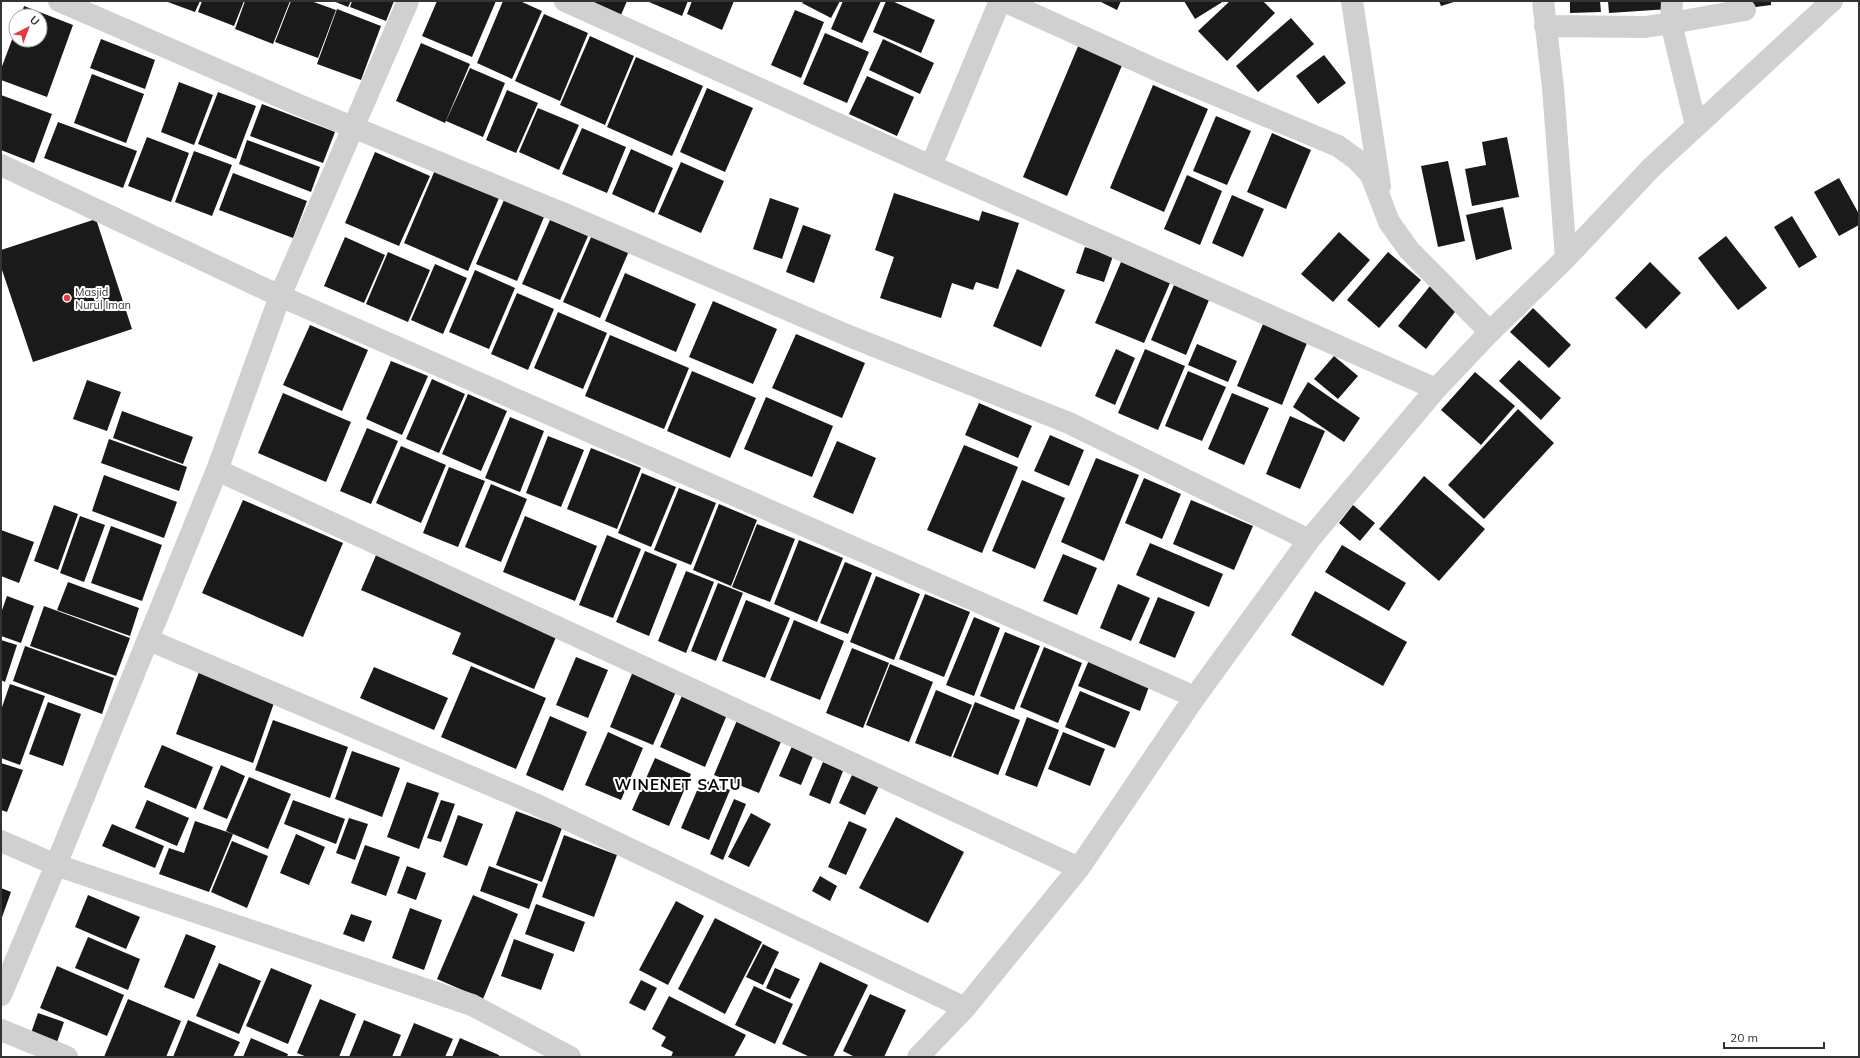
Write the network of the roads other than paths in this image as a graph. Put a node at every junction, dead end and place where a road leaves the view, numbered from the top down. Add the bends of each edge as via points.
1 (59, 1) edge
2 (408, 1) edge
3 (565, 1) edge
4 (1000, 1) edge
5 (1004, 1) edge
6 (1352, 1) edge
7 (1543, 1) edge
8 (1672, 1) edge
9 (1832, 1) edge
10 (1745, 10) dead end
11 (1671, 23) junction
12 (1545, 26) junction
13 (1696, 126) junction
14 (353, 128) junction
15 (1, 165) edge
16 (931, 166) junction
17 (1383, 205) junction
18 (1566, 258) junction
19 (280, 296) junction
20 (1490, 332) junction
21 (1436, 389) junction
22 (217, 470) junction
23 (1309, 540) junction
24 (148, 640) junction
25 (1195, 697) junction
26 (1, 841) edge
27 (56, 865) junction
28 (1079, 868) junction
29 (1, 995) edge
30 (965, 1008) junction
31 (1, 1030) edge
32 (67, 1057) edge
33 (570, 1057) edge
34 (918, 1057) edge

1 - 14 street
2 - 14 street
3 - 16 street
4 - 16 street
5 - 17 street via 1161,72 1338,146 1356,159 1371,175
6 - 17 street
7 - 12 street
8 - 11 street
9 - 13 street
10 - 11 street
11 - 12 street via 1645,27
11 - 13 street
12 - 18 street via 1553,88
13 - 18 street
14 - 19 street
14 - 23 street via 568,215 849,336 1069,423
15 - 19 street
16 - 21 street
17 - 20 street via 1389,222 1409,250
18 - 20 street
19 - 22 street
19 - 25 street
20 - 21 street
21 - 23 street
22 - 24 street
22 - 28 street
23 - 25 street
24 - 27 street
24 - 30 street via 536,804
25 - 28 street
26 - 27 street
27 - 29 street
27 - 33 street via 472,1005
28 - 30 street
30 - 34 street
31 - 32 street

